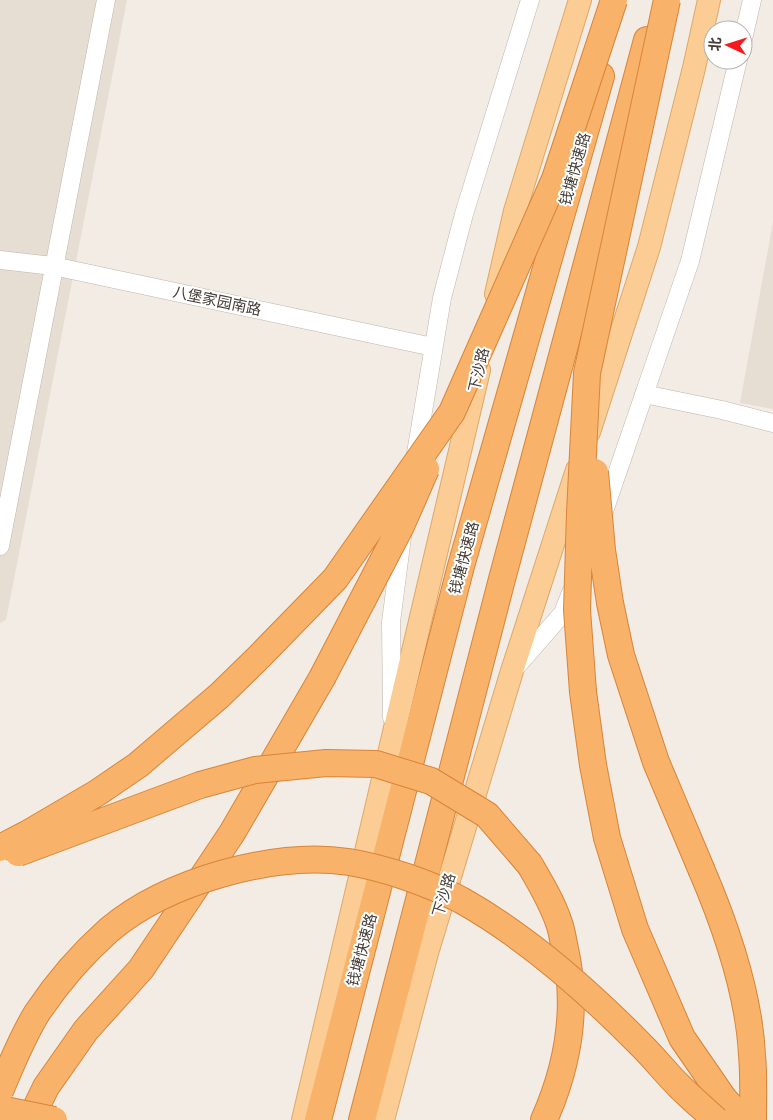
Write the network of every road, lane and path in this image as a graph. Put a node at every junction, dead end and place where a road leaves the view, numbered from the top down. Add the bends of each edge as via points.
1 (106, 0) edge
2 (530, 0) edge
3 (580, 0) edge
4 (614, 0) edge
5 (623, 0) edge
6 (658, 0) edge
7 (667, 0) edge
8 (709, 0) edge
9 (752, 0) edge
10 (747, 20) edge
11 (736, 70) edge
12 (0, 260) edge
13 (53, 266) junction
14 (433, 346) junction
15 (587, 373) junction
16 (644, 394) junction
17 (452, 412) junction
18 (773, 423) edge
19 (0, 546) edge
20 (512, 671) junction
21 (392, 744) junction
22 (0, 848) edge
23 (0, 860) edge
24 (0, 1091) edge
25 (0, 1109) edge
26 (30, 1120) edge
27 (54, 1120) edge
28 (303, 1120) edge
29 (318, 1120) edge
30 (362, 1120) edge
31 (383, 1120) edge
32 (544, 1120) edge
33 (716, 1120) edge
34 (742, 1120) edge
35 (753, 1120) edge

1 - 13 street
2 - 14 street, 下沙路 via 464,214
3 - 21 main road, 下沙路 via 515,211
4 - 17 highway, bridge via 555,179
5 - 29 highway, 钱塘快速路, bridge via 461,566
6 - 30 highway, bridge
7 - 15 highway, bridge
8 - 20 main road, 下沙路 via 649,247
9 - 10 street
11 - 16 street, 下沙路 via 690,261
12 - 13 street, 八堡家园南路
13 - 14 street, 八堡家园南路
13 - 19 street
14 - 21 street, 下沙路 via 399,552 391,622
15 - 34 highway, bridge via 577,610 583,692 607,838 635,929 682,1038
15 - 35 highway, bridge via 602,550 621,655 656,762 722,918 735,963 752,1054
16 - 18 street
16 - 20 street, 下沙路 via 607,503 563,613
17 - 22 highway, bridge via 335,579 259,657 138,765 97,793
17 - 26 highway, bridge via 401,526 326,670 232,833 141,968 86,1030 46,1087
20 - 31 main road, 下沙路 via 426,953
21 - 28 main road, 下沙路
23 - 32 highway, bridge via 200,785 255,770 326,763 376,764 431,781 487,815 530,864 549,896 560,925 572,996 568,1047 555,1095
24 - 33 highway, bridge via 37,1014 70,969 109,930 137,910 189,884 253,866 297,860 349,862 408,877 460,900 507,929 561,971 620,1024
25 - 27 highway, bridge

